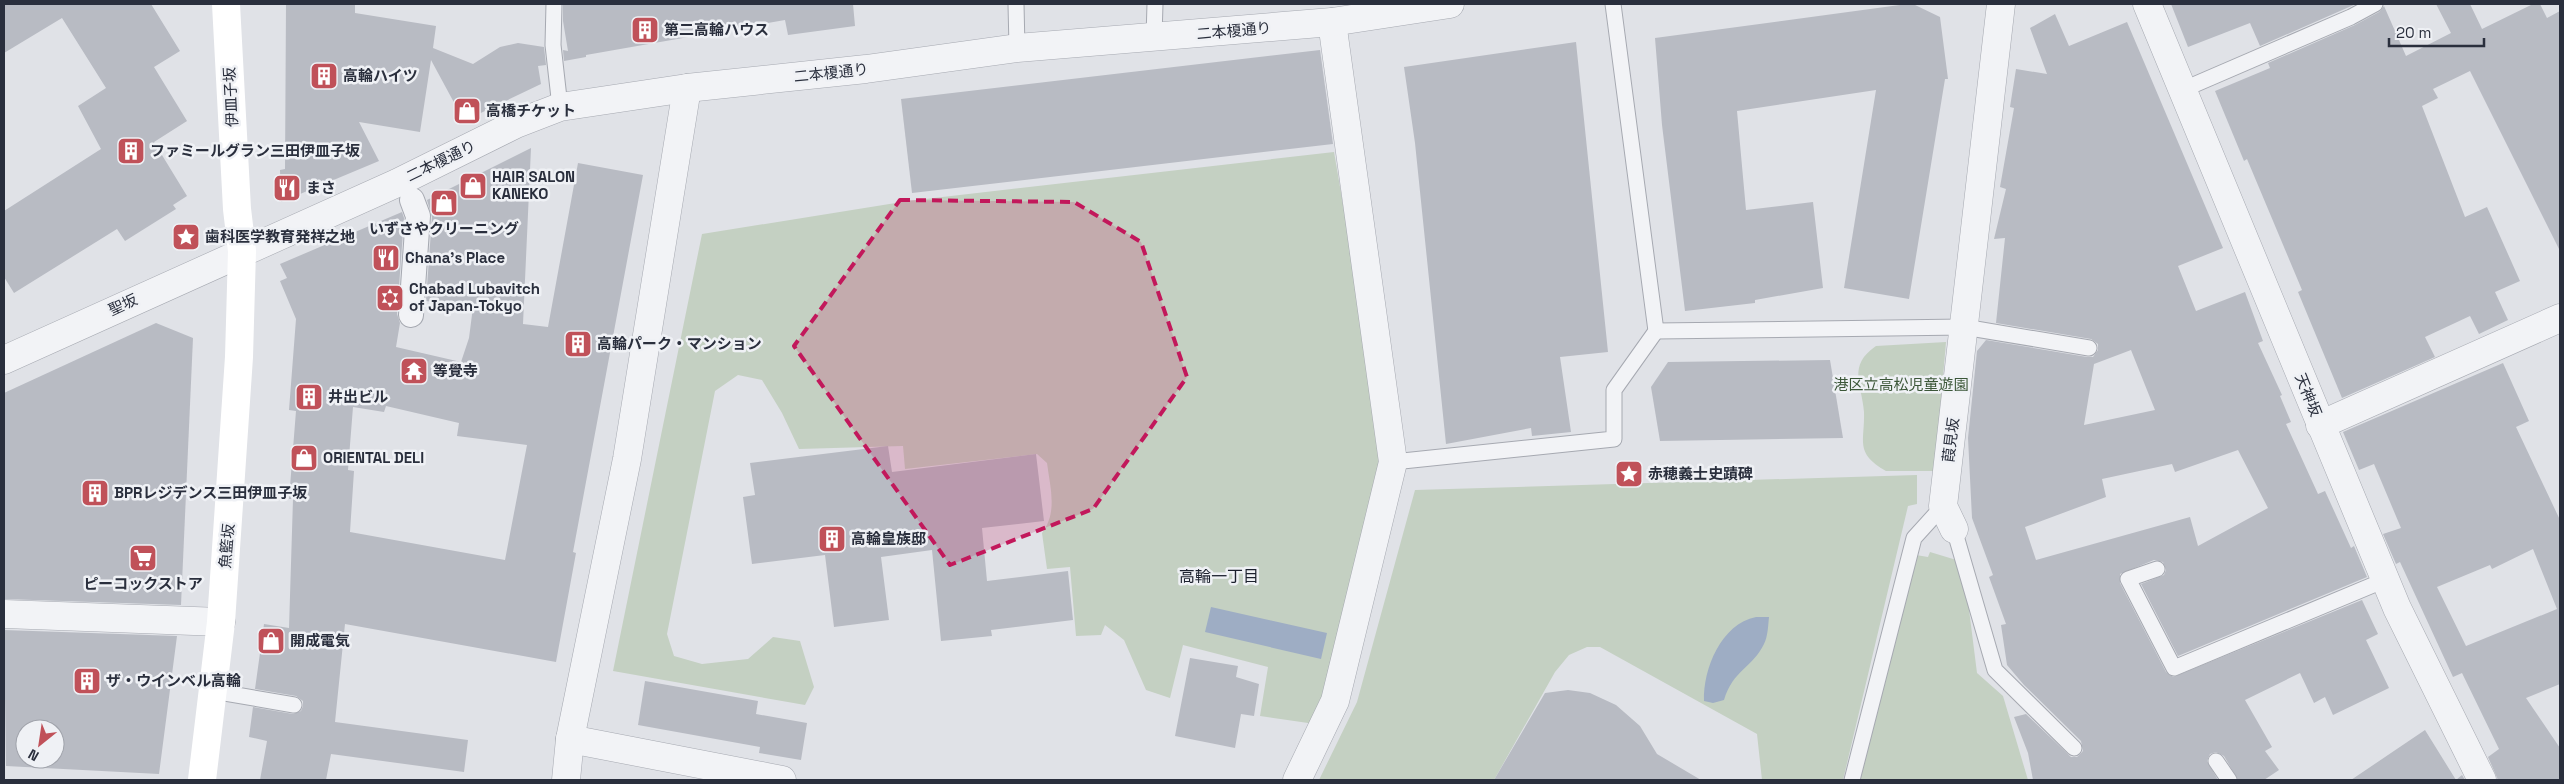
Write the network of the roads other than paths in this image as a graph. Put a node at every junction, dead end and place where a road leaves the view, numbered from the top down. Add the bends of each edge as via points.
1 (226, 4) edge
2 (554, 4) edge
3 (1016, 4) edge
4 (1155, 4) edge
5 (1450, 4) edge
6 (1614, 4) edge
7 (2001, 4) edge
8 (2147, 4) edge
9 (2376, 4) edge
10 (1332, 22) junction
11 (1154, 37) junction
12 (1017, 48) junction
13 (687, 88) junction
14 (2182, 90) junction
15 (560, 107) junction
16 (412, 200) dead end
17 (242, 251) junction
18 (411, 315) dead end
19 (2560, 318) edge
20 (1964, 326) junction
21 (1656, 331) junction
22 (2089, 348) dead end
23 (4, 360) edge
24 (2320, 425) junction
25 (1393, 462) junction
26 (1948, 517) junction
27 (2156, 569) dead end
28 (2385, 580) junction
29 (4, 614) edge
30 (221, 622) junction
31 (213, 691) junction
32 (294, 705) dead end
33 (570, 739) junction
34 (2074, 748) dead end
35 (2216, 760) dead end
36 (202, 780) edge
37 (566, 780) edge
38 (782, 780) edge
39 (1297, 780) edge
40 (1852, 780) edge
41 (2229, 780) edge
42 (2482, 780) edge

1 - 17 main road, 伊皿子坂
2 - 15 lane via 553,45
3 - 12 lane
4 - 11 lane
5 - 10 street, 二本榎通り
6 - 21 lane
7 - 20 street, 葭見坂
8 - 14 street, 天神坂
9 - 14 lane
10 - 11 street, 二本榎通り
10 - 25 street
11 - 12 street, 二本榎通り
12 - 13 street, 二本榎通り via 866,69
13 - 15 street, 二本榎通り
13 - 33 street via 627,459
14 - 24 street, 天神坂
15 - 17 street, 二本榎通り via 516,124 397,183
16 - 18 street via 418,216
17 - 23 street, 聖坂
17 - 30 main road, 魚籃坂 via 233,471
19 - 24 street
20 - 21 lane
20 - 22 lane
20 - 26 street, 葭見坂
21 - 25 lane via 1614,390 1614,439
24 - 28 street, 天神坂
25 - 39 street via 1334,701
26 - 34 lane, 葭見坂 via 1995,670
26 - 40 lane via 1914,538
27 - 28 lane via 2128,579 2174,668
28 - 42 street, 天神坂
29 - 30 street
30 - 31 main road, 魚籃坂
31 - 32 lane
31 - 36 main road, 魚籃坂
33 - 37 street
33 - 38 street
35 - 41 lane

